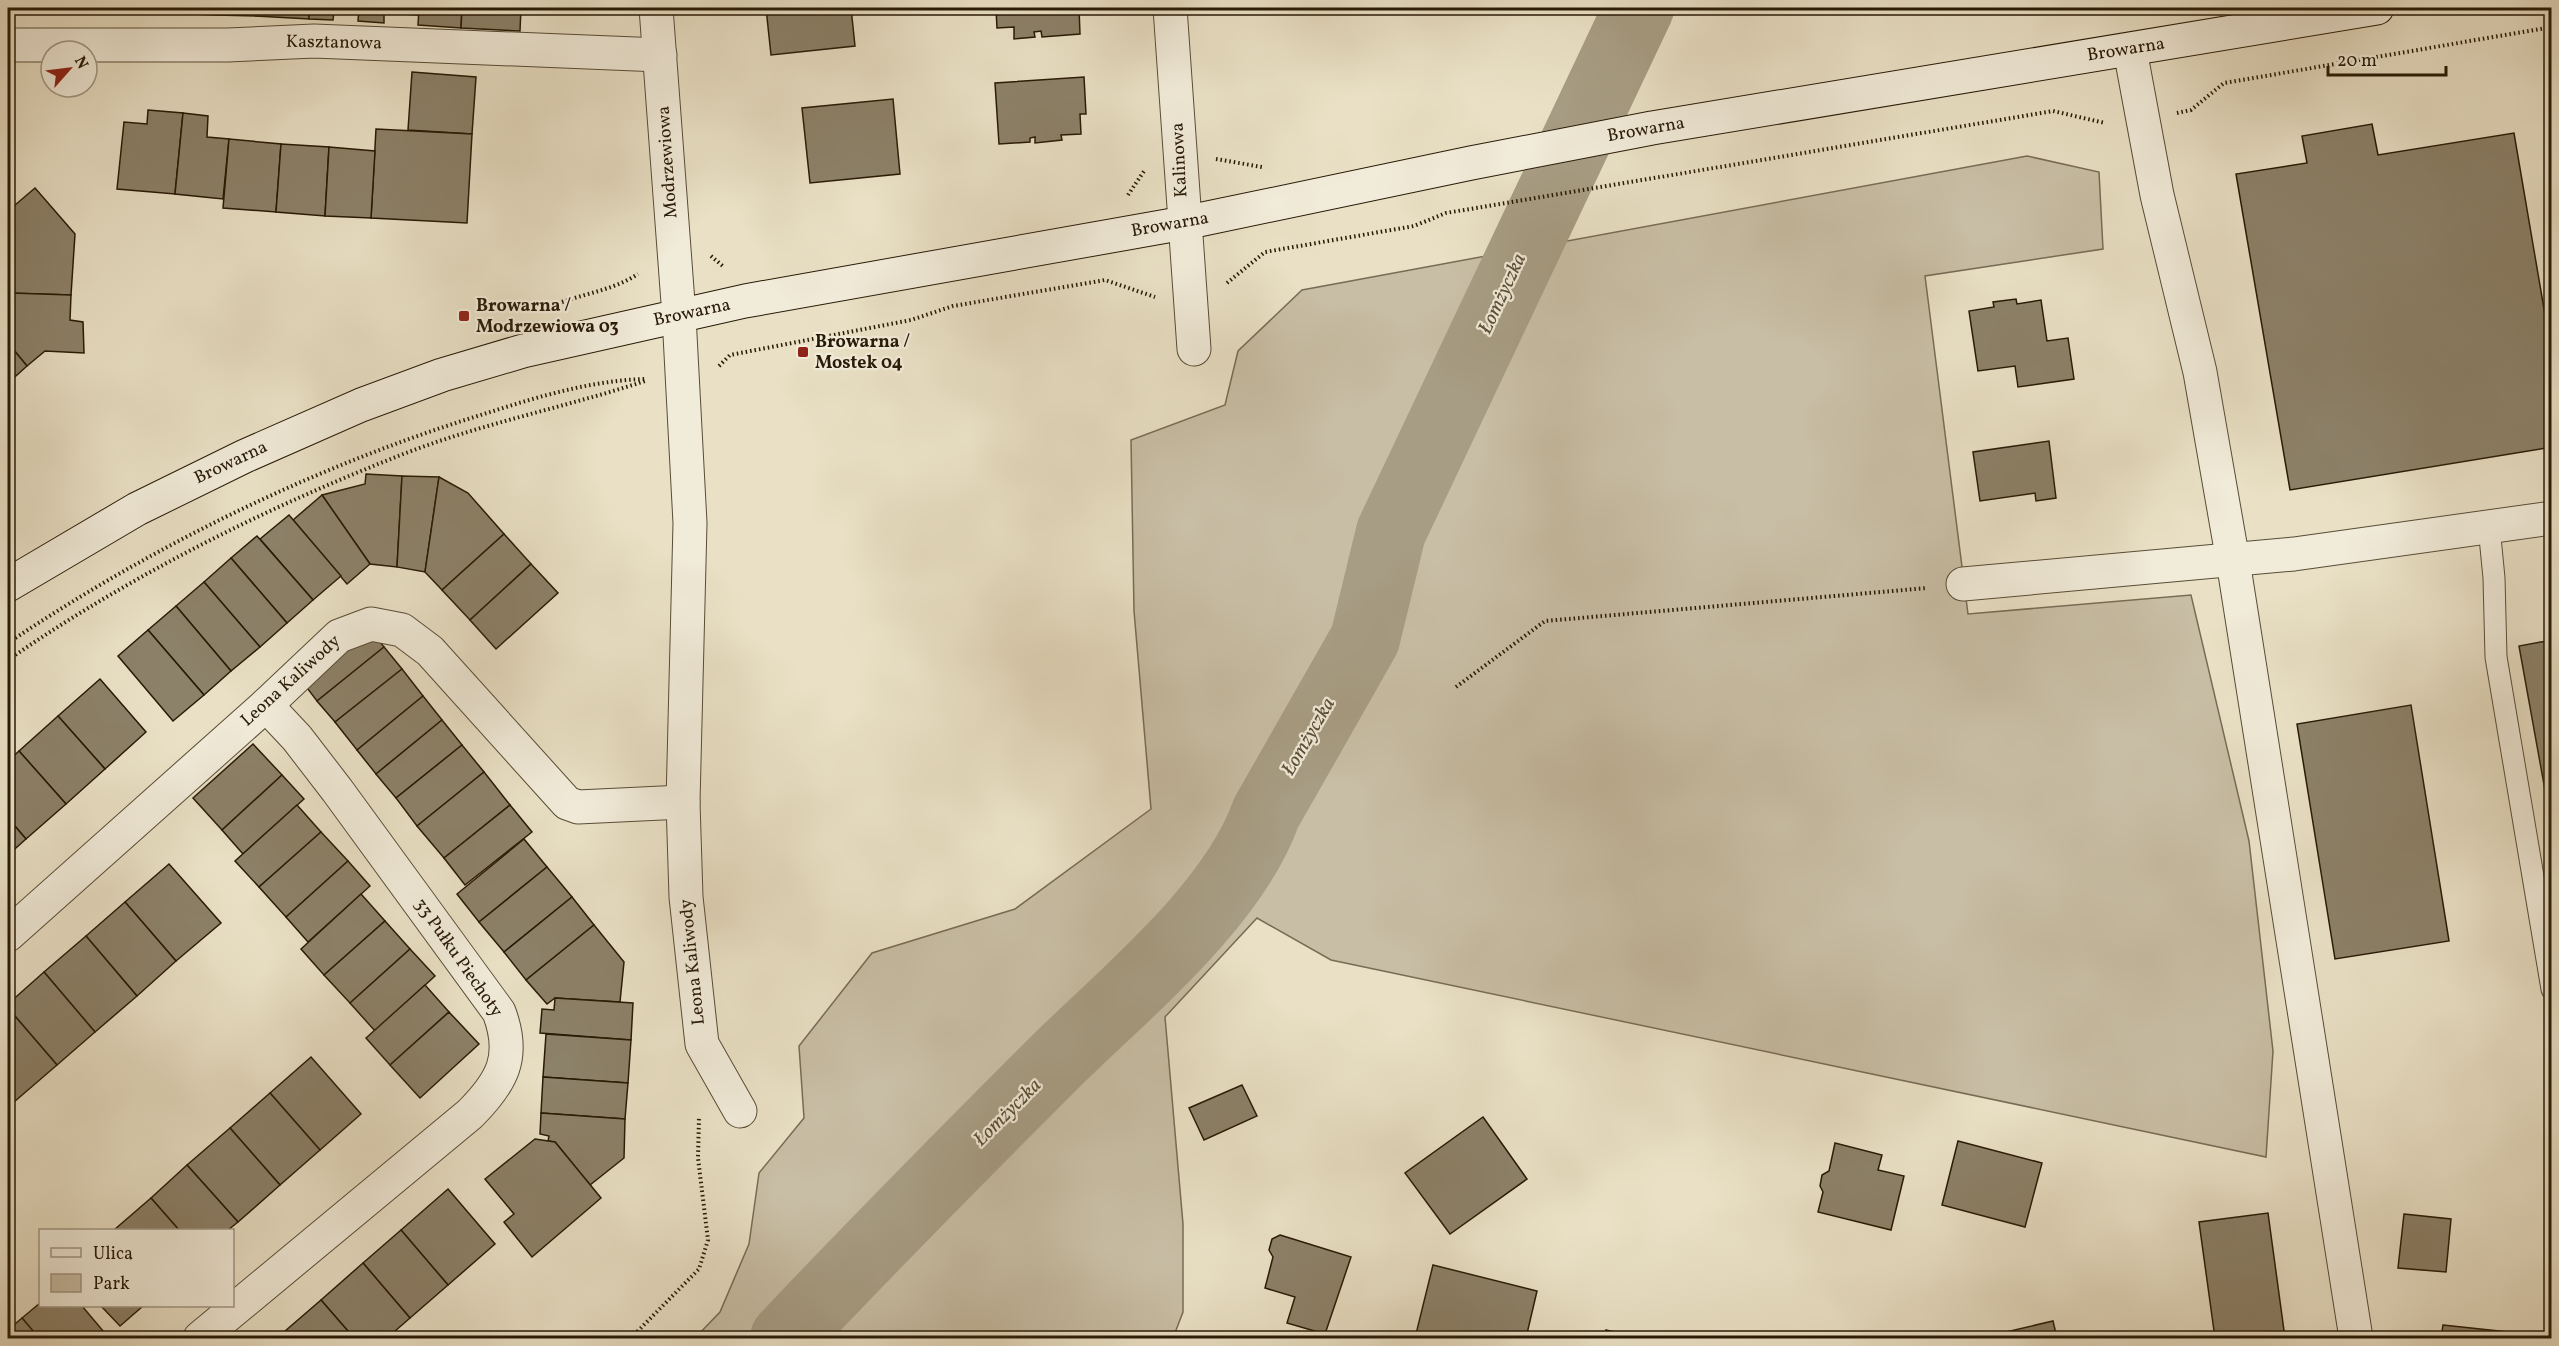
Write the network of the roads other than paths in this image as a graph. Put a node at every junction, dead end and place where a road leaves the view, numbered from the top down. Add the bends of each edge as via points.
1 (656, 8) edge
2 (1170, 8) edge
3 (2377, 8) edge
4 (8, 45) edge
5 (2130, 50) junction
6 (660, 55) junction
7 (1184, 223) junction
8 (679, 316) junction
9 (1194, 349) dead end
10 (2552, 518) edge
11 (2489, 527) junction
12 (2233, 561) junction
13 (8, 585) edge
14 (1963, 585) road end
15 (266, 705) junction
16 (683, 802) junction
17 (8, 935) edge
18 (2552, 989) edge
19 (740, 1111) dead end
20 (200, 1338) edge
21 (2356, 1338) edge

1 - 6 street, Modrzewiowa
2 - 7 street, Kalinowa
3 - 5 street, Browarna
4 - 6 street, Kasztanowa via 314,41
5 - 7 street, Browarna via 1652,128
5 - 12 street via 2157,195 2200,372
6 - 8 street, Modrzewiowa
7 - 8 street, Browarna
7 - 9 street, Kalinowa
8 - 13 street, Browarna via 524,351 442,375 361,405 244,456 137,509
8 - 16 street, Leona Kaliwody via 666,376 690,523
10 - 11 street
11 - 12 street
11 - 18 lane via 2496,657
12 - 14 street
12 - 21 street
15 - 16 street, Leona Kaliwody via 339,636 357,627 386,625 402,630 430,651 567,803 578,807
15 - 17 street, Leona Kaliwody
15 - 20 street, 33 Pułku Piechoty via 337,790 494,1005 504,1027 505,1059 496,1085 470,1114
16 - 19 street, Leona Kaliwody via 686,897 702,1044

